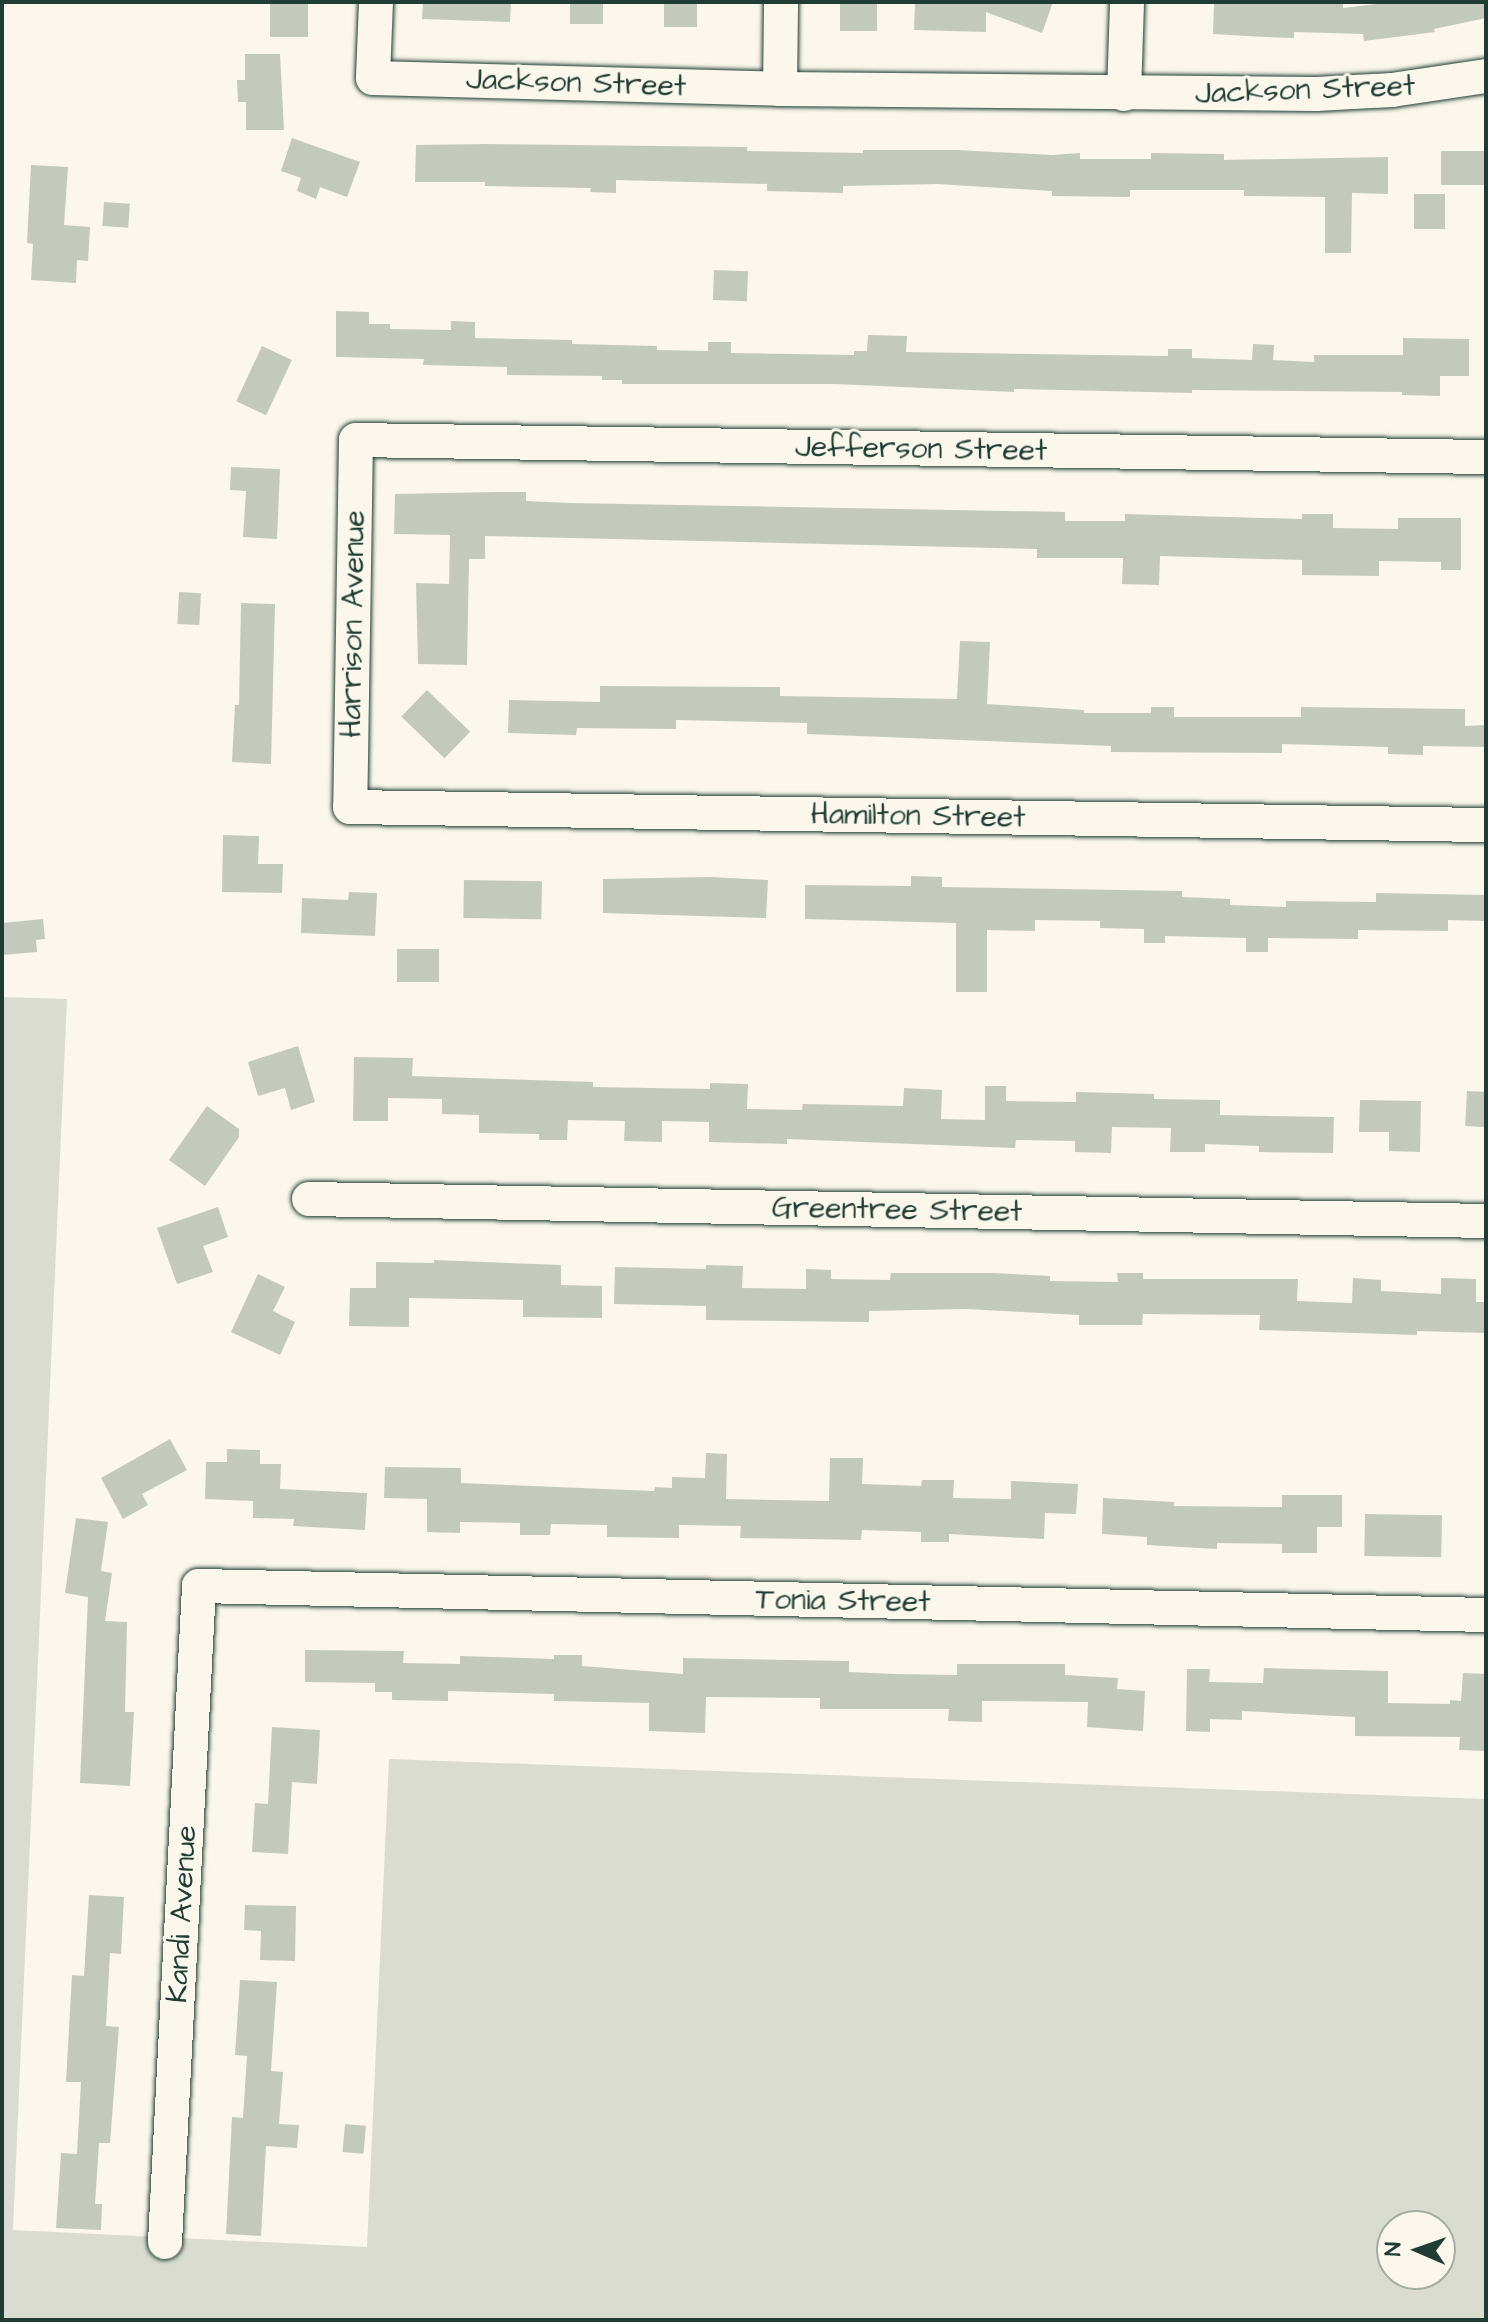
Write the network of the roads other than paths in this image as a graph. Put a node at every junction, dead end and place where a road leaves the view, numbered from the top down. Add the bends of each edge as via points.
1 (376, 2) edge
2 (781, 2) edge
3 (1127, 2) edge
4 (1486, 76) edge
5 (780, 89) junction
6 (1124, 94) junction
7 (356, 440) joint
8 (1486, 457) edge
9 (350, 807) joint
10 (1486, 825) edge
11 (309, 1199) dead end
12 (1486, 1221) edge
13 (199, 1586) joint
14 (1486, 1615) edge
15 (165, 2242) dead end

1 - 5 street, Jackson Street via 373,78
2 - 5 street
3 - 6 street
4 - 6 street, Jackson Street via 1392,90 1316,94
5 - 6 street, Jackson Street
7 - 8 street, Jefferson Street
7 - 9 street, Harrison Avenue
9 - 10 street, Hamilton Street
11 - 12 street, Greentree Street
13 - 14 street, Tonia Street
13 - 15 street, Kandi Avenue

